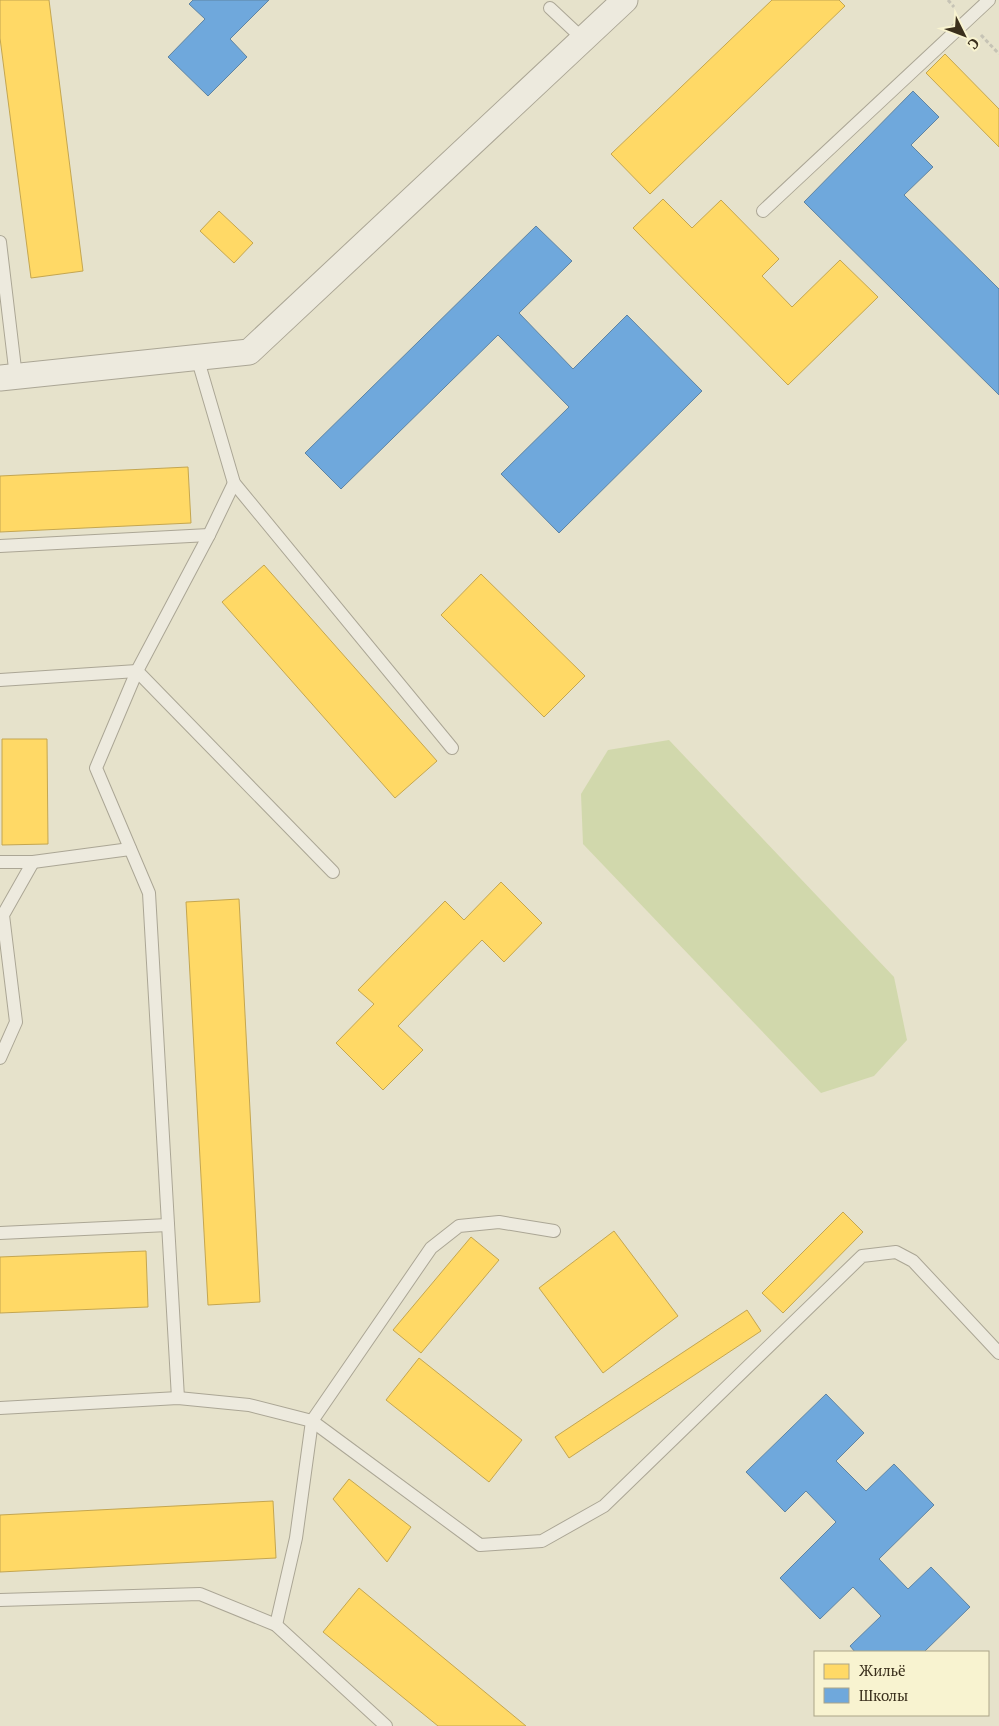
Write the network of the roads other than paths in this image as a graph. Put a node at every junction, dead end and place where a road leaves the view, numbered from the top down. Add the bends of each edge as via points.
1 (625, 0) edge
2 (989, 0) edge
3 (550, 8) dead end
4 (583, 39) junction
5 (764, 211) dead end
6 (0, 242) edge
7 (197, 357) junction
8 (8, 377) edge
9 (234, 483) junction
10 (209, 534) junction
11 (0, 546) edge
12 (137, 671) junction
13 (0, 680) edge
14 (452, 748) dead end
15 (130, 849) junction
16 (0, 862) edge
17 (33, 862) junction
18 (333, 872) dead end
19 (0, 1058) edge
20 (168, 1225) junction
21 (554, 1231) dead end
22 (0, 1233) edge
23 (999, 1353) edge
24 (178, 1398) junction
25 (0, 1408) edge
26 (312, 1420) junction
27 (0, 1600) edge
28 (276, 1625) junction
29 (386, 1726) edge

1 - 4 street
2 - 5 lane
3 - 4 lane
4 - 7 street via 249,352
6 - 8 lane
7 - 8 street
7 - 9 lane
9 - 10 lane
9 - 14 lane
10 - 11 lane
10 - 12 lane
12 - 13 lane
12 - 15 lane via 96,768
12 - 18 lane
15 - 17 lane
15 - 20 lane via 149,893
16 - 17 lane
17 - 19 lane via 3,915 16,1022
20 - 22 lane
20 - 24 lane
21 - 26 lane via 499,1222 460,1226 431,1248
23 - 26 lane via 913,1261 896,1252 862,1256 604,1506 542,1541 480,1544
24 - 25 lane
24 - 26 lane via 249,1405
26 - 28 lane via 296,1538
27 - 28 lane via 200,1594
28 - 29 lane

